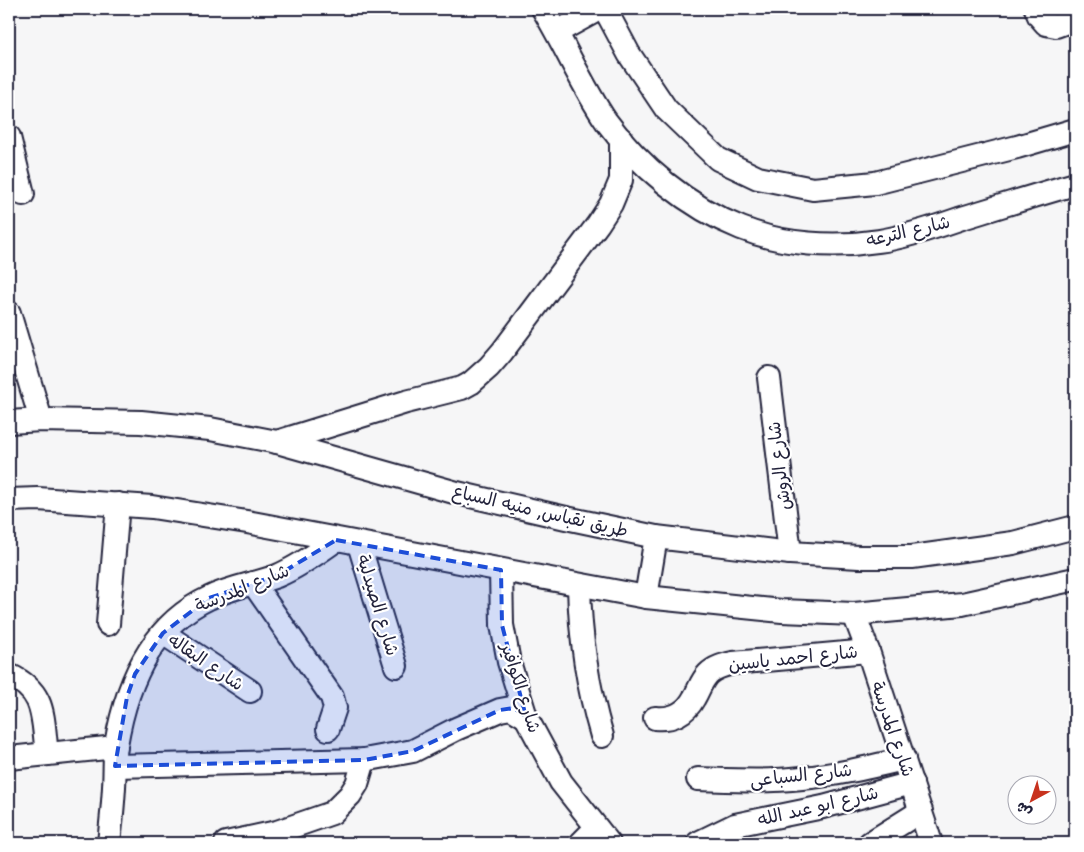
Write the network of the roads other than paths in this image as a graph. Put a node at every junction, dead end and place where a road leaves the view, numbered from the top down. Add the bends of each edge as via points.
1 (542, 9) edge
2 (1036, 9) edge
3 (598, 10) edge
4 (1075, 19) edge
5 (564, 28) junction
6 (1075, 130) edge
7 (9, 137) edge
8 (622, 139) junction
9 (1075, 184) edge
10 (23, 194) dead end
11 (9, 312) edge
12 (769, 378) dead end
13 (41, 420) junction
14 (9, 422) edge
15 (277, 442) junction
16 (9, 500) edge
17 (118, 504) junction
18 (1075, 527) edge
19 (656, 537) junction
20 (336, 540) junction
21 (360, 544) junction
22 (790, 553) junction
23 (501, 570) junction
24 (1075, 579) edge
25 (253, 583) junction
26 (579, 585) junction
27 (646, 597) junction
28 (854, 614) junction
29 (108, 624) dead end
30 (162, 632) junction
31 (868, 651) junction
32 (396, 666) dead end
33 (9, 675) edge
34 (250, 691) dead end
35 (526, 717) junction
36 (655, 718) dead end
37 (328, 729) dead end
38 (602, 736) dead end
39 (47, 754) junction
40 (115, 756) junction
41 (9, 758) edge
42 (904, 759) junction
43 (364, 760) junction
44 (698, 779) dead end
45 (912, 783) junction
46 (921, 811) junction
47 (596, 838) edge
48 (109, 843) edge
49 (226, 843) edge
50 (698, 843) edge
51 (870, 843) edge
52 (932, 843) edge

1 - 5 street, شارع الترعه
2 - 4 street via 1046,24 1056,26
3 - 5 street
3 - 6 street via 666,109 718,159 758,178 813,189 875,183
5 - 8 street, شارع الترعه via 606,120
7 - 10 street
8 - 9 street, شارع الترعه via 668,186 705,211 741,228 778,239 816,244 880,241
8 - 15 street via 621,180 611,204 502,352 482,374 462,388
11 - 13 street
12 - 22 street, شارع الروش
13 - 14 street, طريق نقباس, منيه السباع
13 - 15 street, طريق نقباس, منيه السباع via 141,422 210,429
15 - 19 street, طريق نقباس, منيه السباع via 457,493
16 - 17 street via 38,498
17 - 20 street via 247,522
17 - 29 street
18 - 22 street, طريق نقباس, منيه السباع via 1013,543 912,557
19 - 22 street, طريق نقباس, منيه السباع
19 - 27 street
20 - 21 street
20 - 25 street, شارع المدرسة via 278,576
21 - 23 street
21 - 32 street, شارع الصيدلية
23 - 26 street
23 - 35 street, شارع الكوافير via 502,625 509,662
24 - 28 street via 962,604
25 - 30 street, شارع المدرسة via 209,598 186,611
25 - 37 street via 332,697 336,708
26 - 27 street
26 - 38 street via 584,661
27 - 28 street via 782,611
28 - 31 street, شارع المدرسة
30 - 34 street, شارع البقاله
30 - 40 street, شارع المدرسة via 135,674
31 - 36 street, شارع احمد ياسين via 718,666 707,674 685,710 671,718
31 - 42 street, شارع المدرسة
33 - 39 street via 28,686 40,705
35 - 43 street via 511,708 500,710 413,751
35 - 47 street, شارع الكوافير
39 - 40 street
39 - 41 street
40 - 43 street
40 - 48 street, شارع المدرسة
42 - 44 street, شارع السباعى via 802,778
42 - 45 street, شارع المدرسة
43 - 49 street via 350,795 332,813 277,832
45 - 46 street, شارع المدرسة
45 - 50 street, شارع ابو عبد الله via 823,807 734,825
46 - 51 street
46 - 52 street, شارع المدرسة

